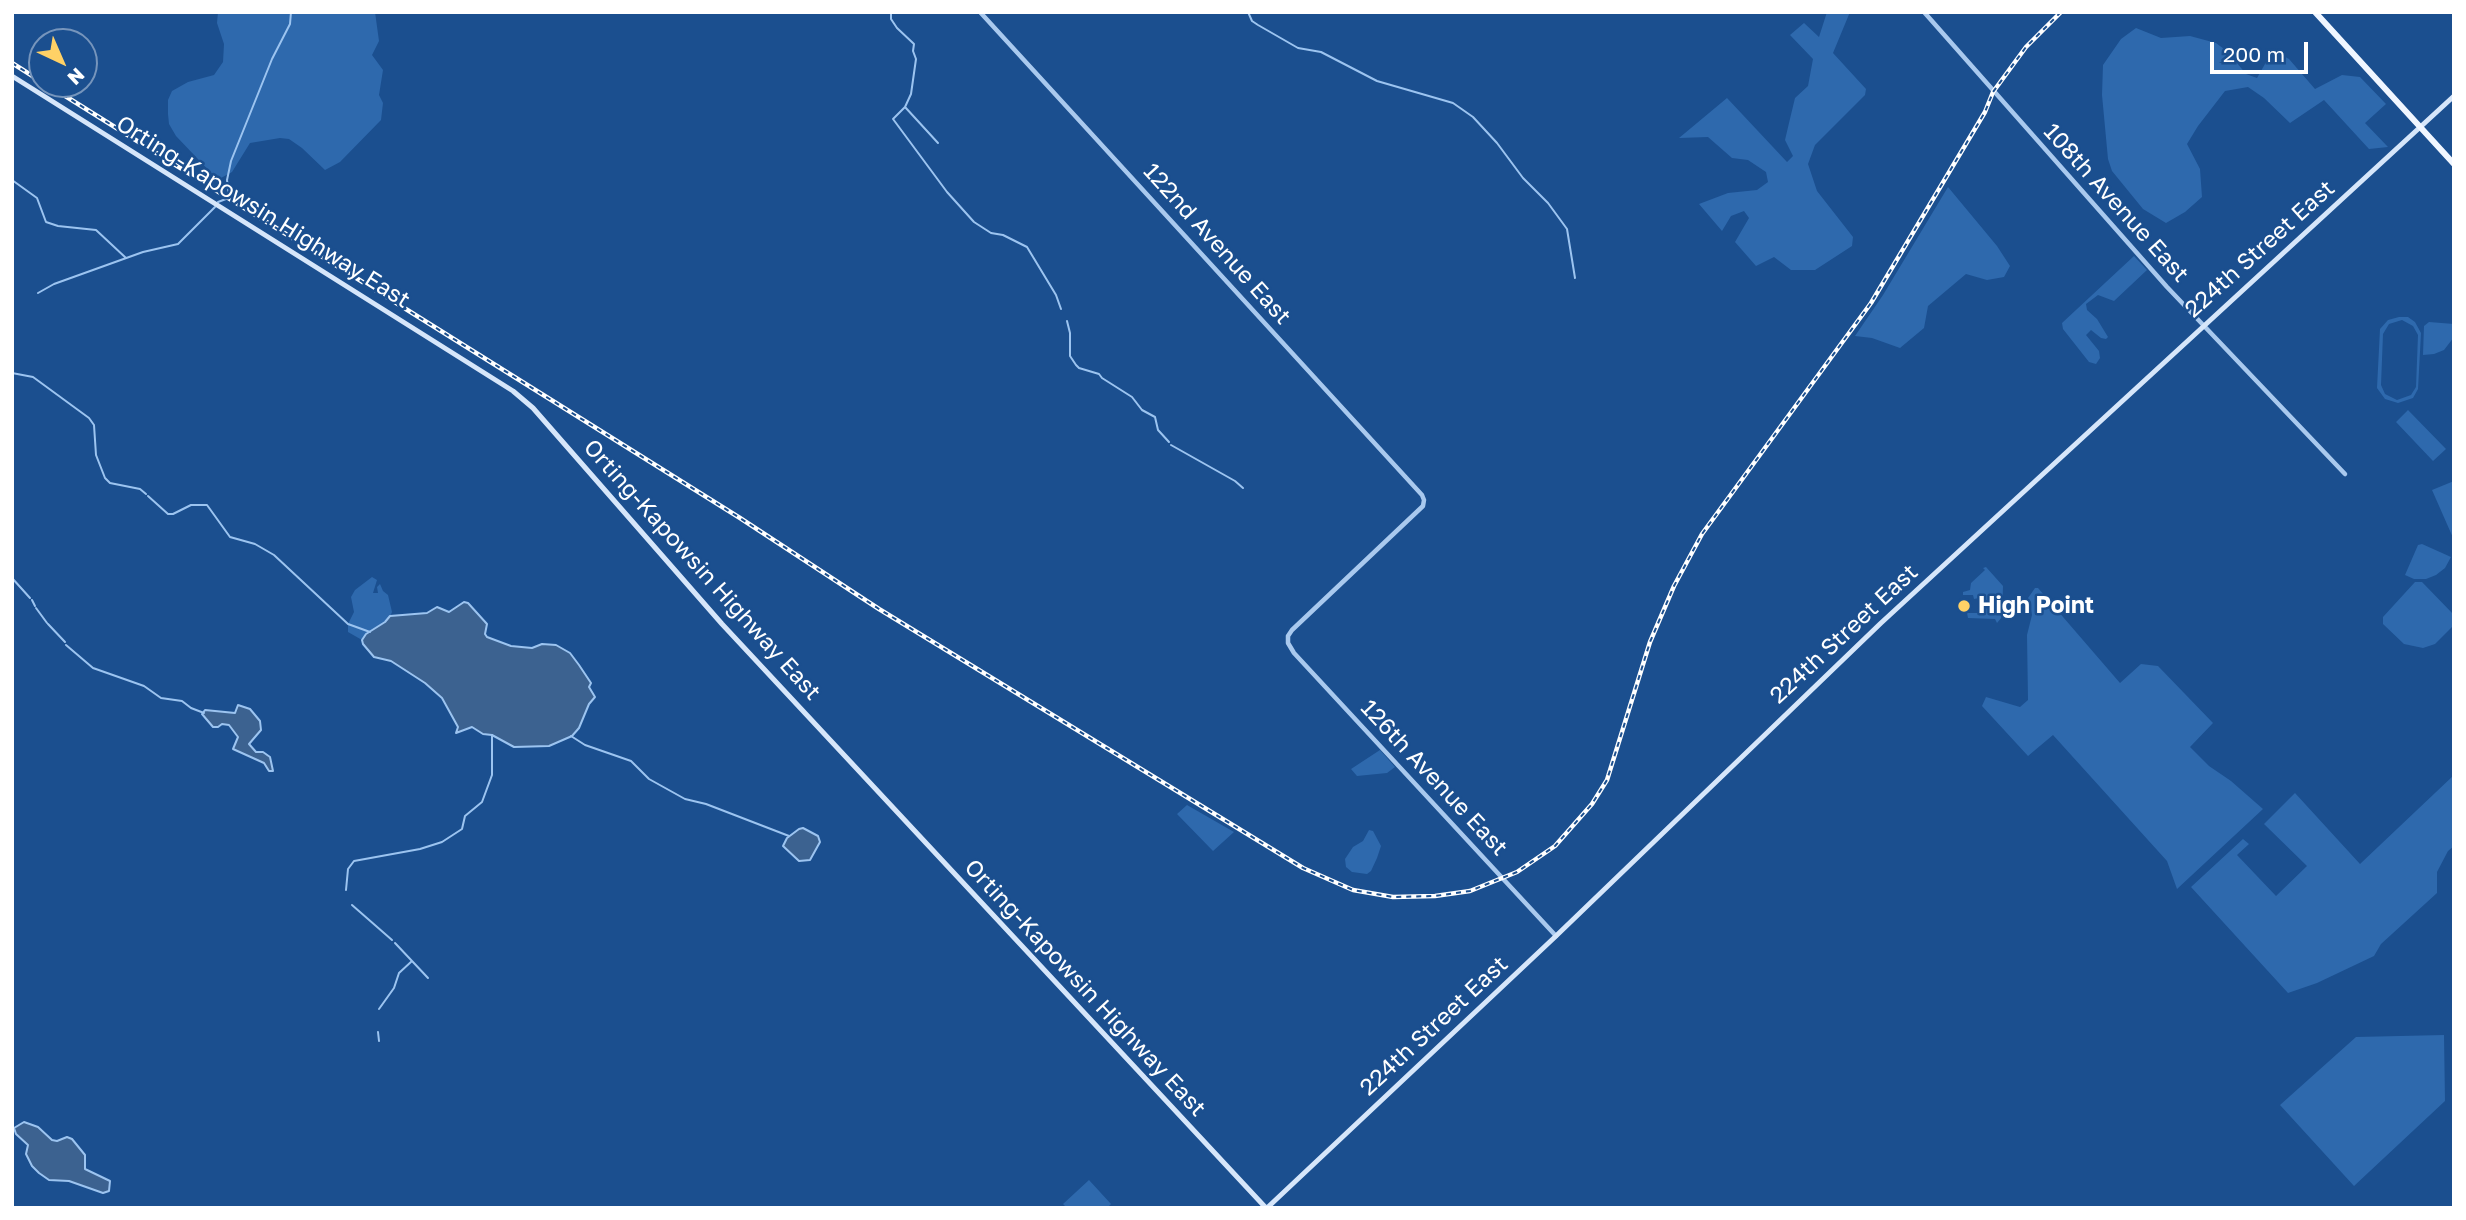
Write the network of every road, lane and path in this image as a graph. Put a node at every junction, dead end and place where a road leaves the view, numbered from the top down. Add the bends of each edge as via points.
1 (980, 12) edge
2 (1924, 12) edge
3 (2315, 12) edge
4 (12, 76) edge
5 (2454, 96) edge
6 (2419, 128) junction
7 (2454, 164) edge
8 (2204, 324) junction
9 (2345, 474) dead end
10 (1288, 642) joint
11 (1556, 936) junction
12 (1267, 1208) edge

1 - 10 street, 122nd Avenue East via 1424,502 1292,630
2 - 8 street, 108th Avenue East
3 - 6 main road
4 - 12 main road, Orting-Kapowsin Highway East via 513,391 533,408 722,624
5 - 6 main road, 224th Street East
6 - 7 main road
6 - 8 main road, 224th Street East
8 - 9 street, 108th Avenue East
8 - 11 main road, 224th Street East via 1881,623
10 - 11 street, 126th Avenue East
11 - 12 main road, 224th Street East

